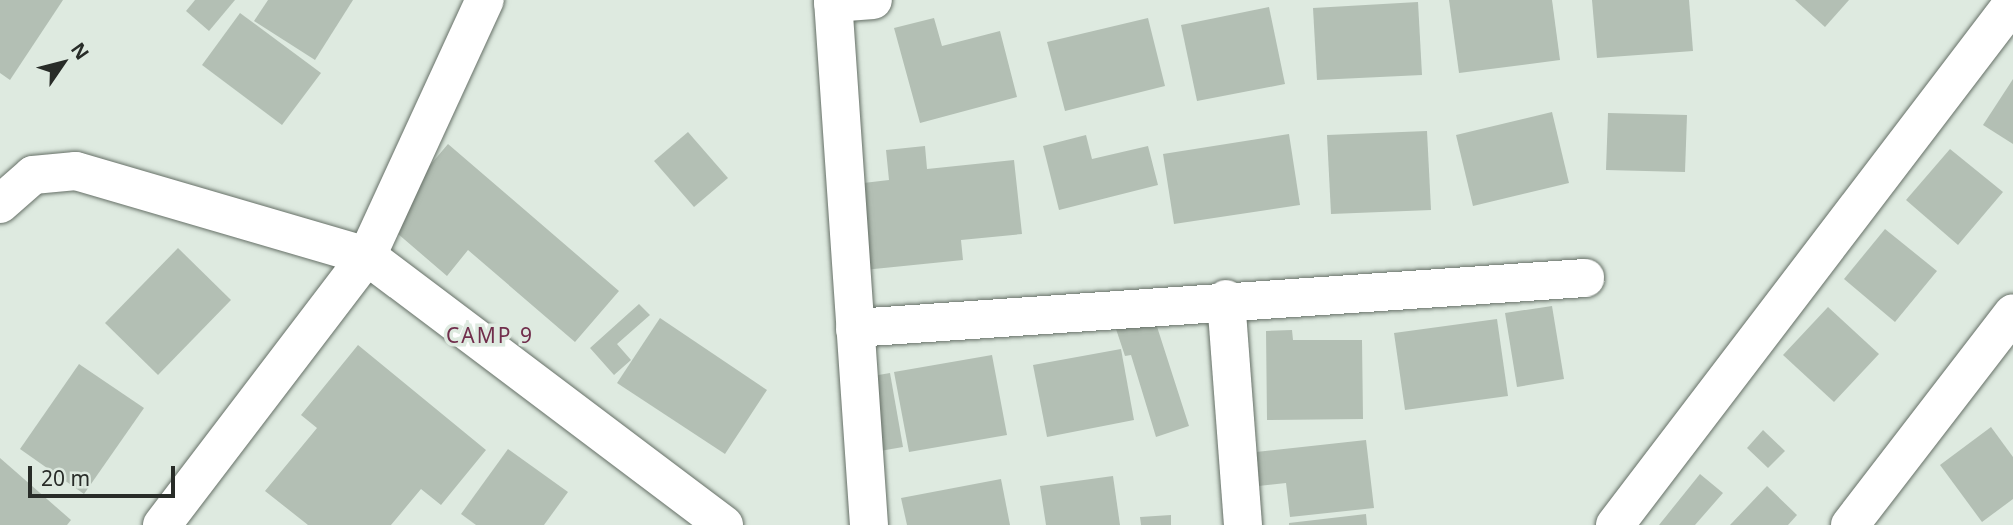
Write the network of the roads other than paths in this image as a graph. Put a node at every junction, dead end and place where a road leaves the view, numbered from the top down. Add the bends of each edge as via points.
1 (485, 0) edge
2 (873, 0) edge
3 (833, 2) edge
4 (2013, 3) edge
5 (0, 204) edge
6 (367, 256) junction
7 (1585, 278) dead end
8 (1226, 299) junction
9 (2013, 313) edge
10 (855, 328) junction
11 (162, 525) edge
12 (724, 525) edge
13 (869, 525) edge
14 (1243, 525) edge
15 (1615, 525) edge
16 (1850, 525) edge

1 - 6 street
2 - 3 street
3 - 10 street
4 - 15 street
5 - 6 street via 33,175 76,171
6 - 11 street
6 - 12 street
7 - 8 street
8 - 10 street
8 - 14 street
9 - 16 street
10 - 13 street

